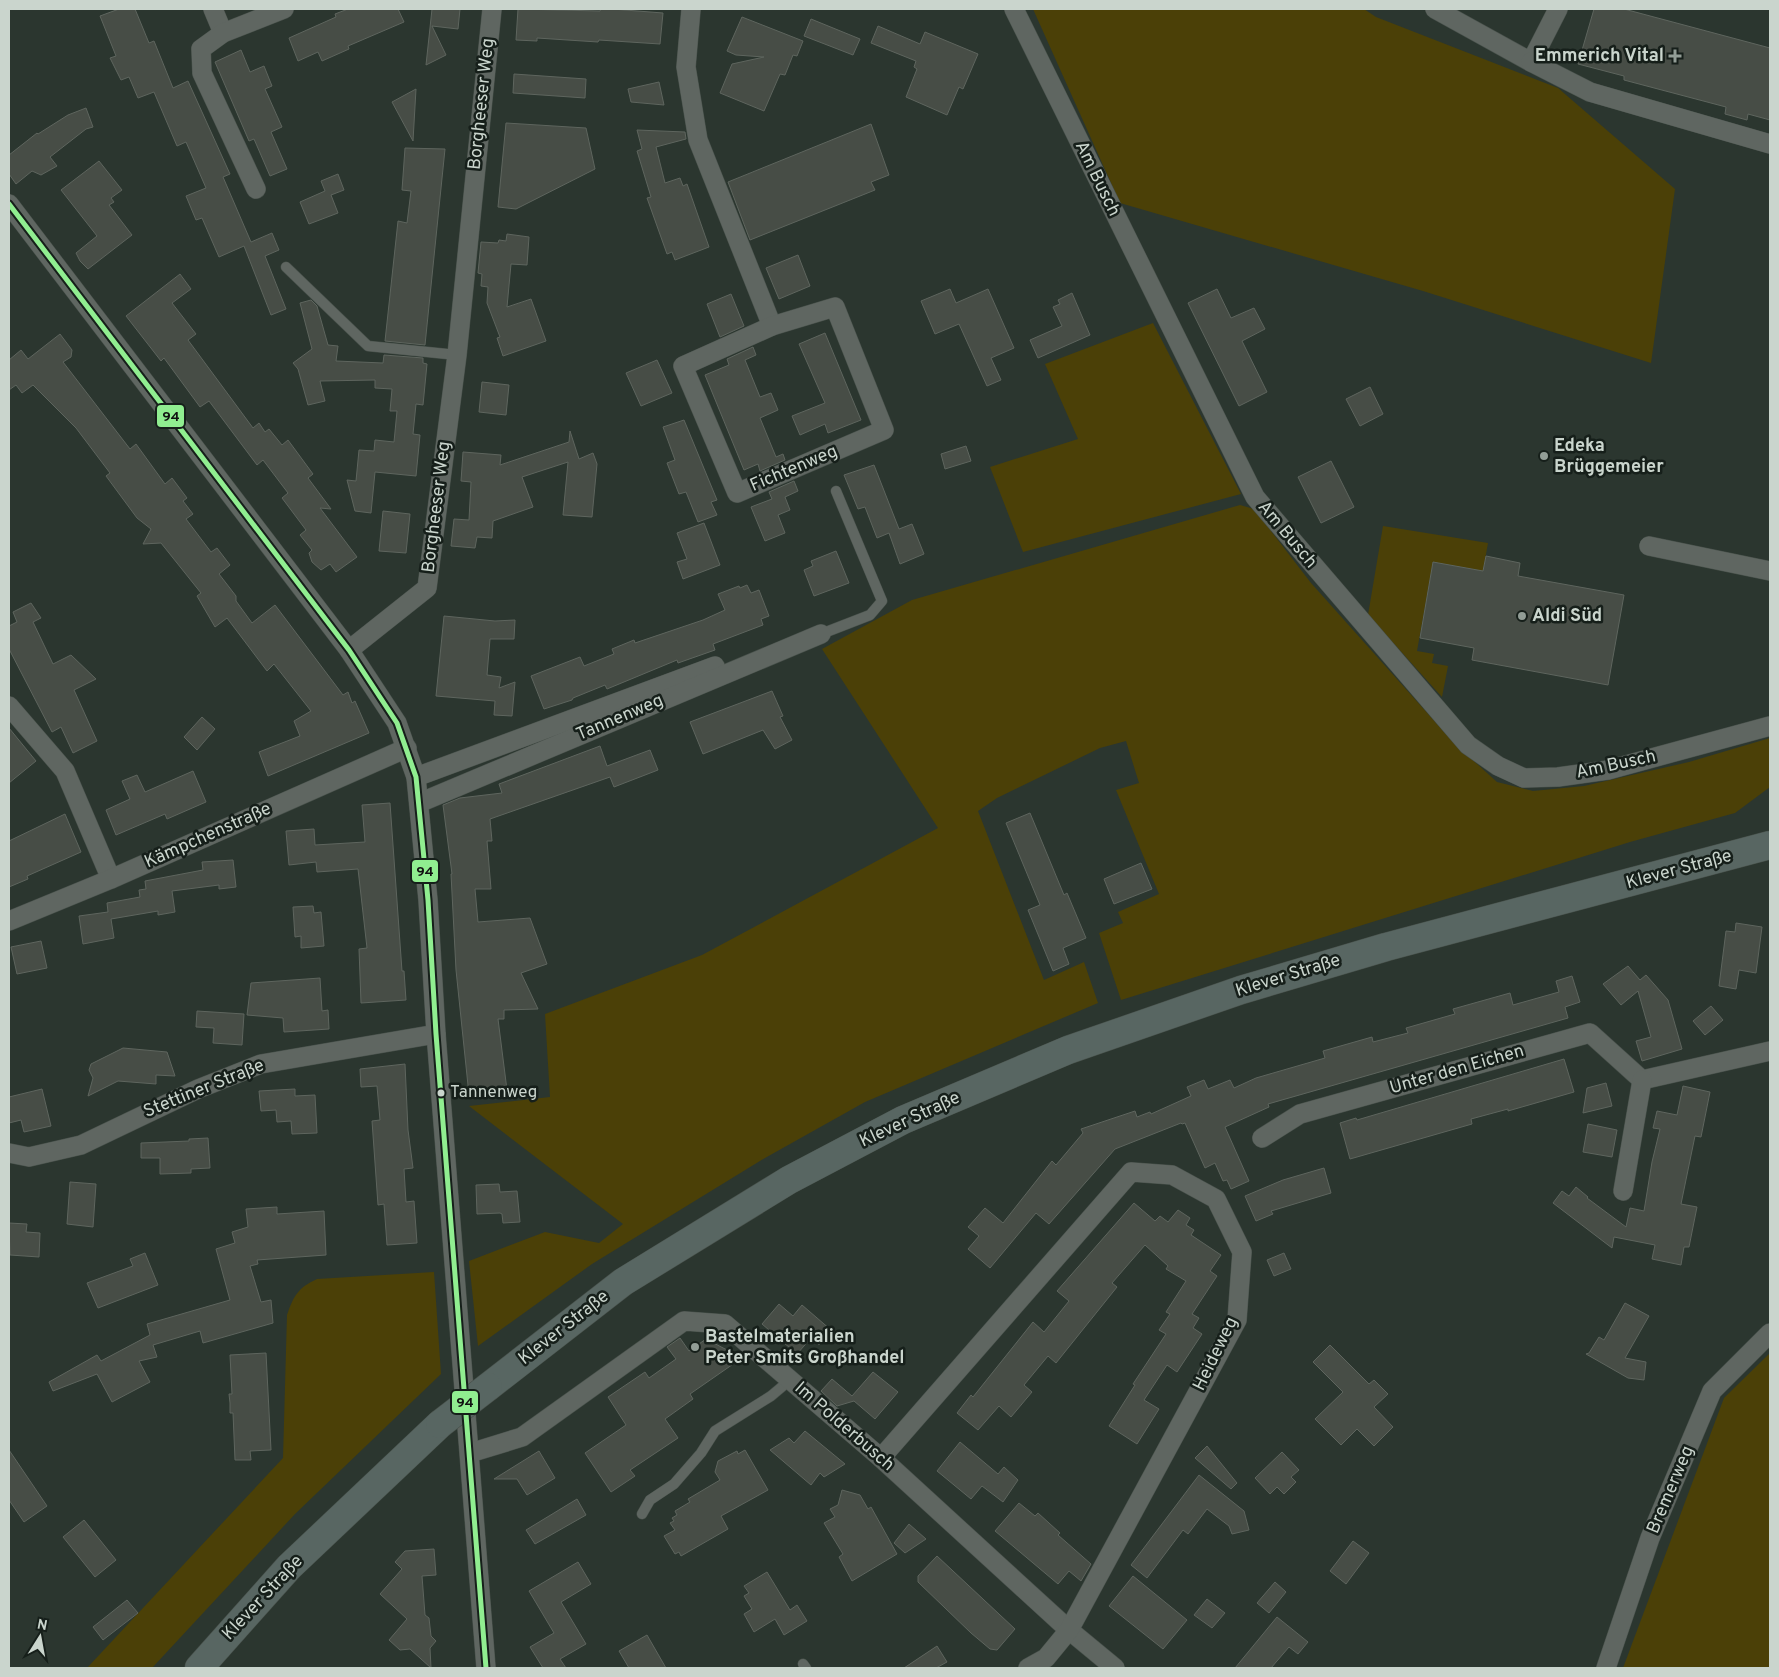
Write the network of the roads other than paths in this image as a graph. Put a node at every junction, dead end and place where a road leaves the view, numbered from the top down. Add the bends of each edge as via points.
1 (213, 9) edge
2 (284, 9) edge
3 (492, 9) edge
4 (691, 9) edge
5 (1014, 9) edge
6 (1435, 9) edge
7 (1558, 9) edge
8 (223, 33) junction
9 (1531, 62) junction
10 (1770, 144) edge
11 (256, 189) dead end
12 (9, 204) edge
13 (286, 268) dead end
14 (772, 326) junction
15 (457, 355) junction
16 (836, 491) dead end
17 (1649, 546) dead end
18 (1770, 571) edge
19 (821, 634) joint
20 (349, 650) junction
21 (731, 660) dead end
22 (9, 706) edge
23 (1770, 726) edge
24 (407, 748) junction
25 (416, 777) junction
26 (419, 803) junction
27 (1770, 845) edge
28 (111, 879) junction
29 (9, 921) edge
30 (436, 1034) junction
31 (1770, 1051) edge
32 (1642, 1080) junction
33 (1262, 1138) dead end
34 (9, 1153) edge
35 (1624, 1191) dead end
36 (1770, 1333) edge
37 (790, 1380) junction
38 (470, 1453) junction
39 (881, 1458) junction
40 (642, 1514) dead end
41 (1069, 1630) junction
42 (199, 1668) edge
43 (486, 1668) edge
44 (1028, 1668) edge
45 (1115, 1668) edge
46 (1606, 1668) edge

1 - 8 street
2 - 8 street
3 - 15 street, Borgheeser Weg
4 - 14 street via 686,67 698,140
5 - 23 street, Am Busch via 1255,497 1468,745 1498,766 1524,778 1558,777 1608,770
6 - 9 street
7 - 9 street
8 - 11 street via 201,49 202,73
9 - 10 street via 1590,92
12 - 20 street
13 - 15 lane via 368,346
14 - 14 street, Fichtenweg via 683,366 737,493 884,430 835,307
15 - 20 street, Borgheeser Weg via 427,588
16 - 19 lane via 882,601 870,615
17 - 18 street
19 - 26 street, Tannenweg
20 - 24 street via 397,723
21 - 25 street, Tannenweg
22 - 28 street via 65,772
24 - 25 street
24 - 28 street, Kämpchenstraße
25 - 26 street
26 - 30 street
27 - 42 main road, Klever Straße, bridge via 1386,947 1241,990 1068,1050 912,1116 789,1180 623,1282 440,1424 290,1567
28 - 29 street, Kämpchenstraße
30 - 34 street, Stettiner Straße via 261,1064 189,1093 81,1145 29,1156
30 - 38 street
31 - 32 street
32 - 33 street, Unter den Eichen via 1590,1032 1300,1114
32 - 35 street
36 - 46 street, Bremerweg via 1712,1391 1650,1538
37 - 38 street, Im Polderbusch via 726,1324 684,1322 522,1437
37 - 39 street, Im Polderbusch
37 - 40 lane via 771,1396 715,1431 674,1484 650,1500
38 - 43 street
39 - 41 street, Im Polderbusch
39 - 41 street, Heideweg via 1131,1172 1172,1174 1216,1199 1242,1252 1237,1320
41 - 44 street, Heideweg via 1046,1658
41 - 45 street, Im Polderbusch

